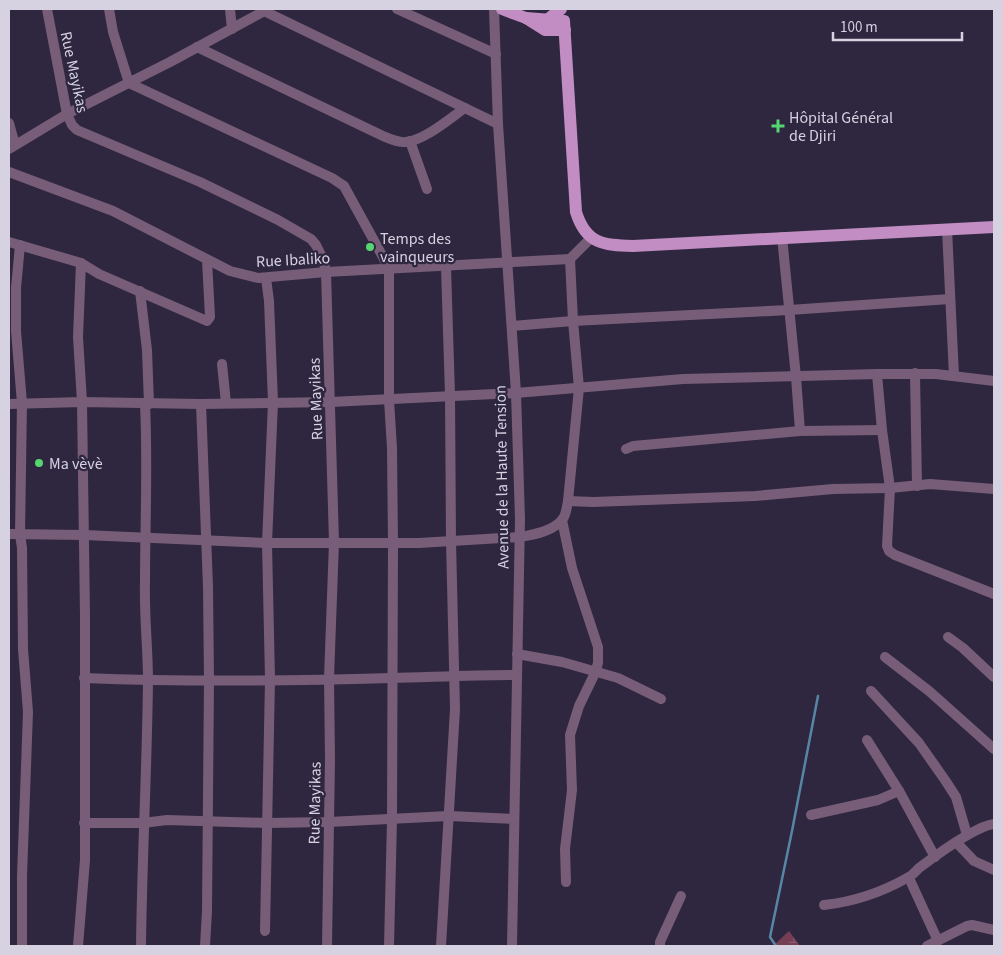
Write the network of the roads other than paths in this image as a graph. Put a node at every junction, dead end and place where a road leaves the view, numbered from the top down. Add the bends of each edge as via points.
1 (47, 9) edge
2 (109, 9) edge
3 (230, 9) edge
4 (397, 9) edge
5 (494, 9) edge
6 (502, 9) edge
7 (266, 10) edge
8 (563, 20) edge
9 (546, 25) junction
10 (232, 29) junction
11 (197, 47) junction
12 (496, 54) junction
13 (567, 56) junction
14 (129, 83) junction
15 (465, 108) junction
16 (67, 114) junction
17 (9, 123) edge
18 (498, 124) junction
19 (410, 141) junction
20 (12, 147) edge
21 (9, 172) edge
22 (426, 189) dead end
23 (994, 227) edge
24 (947, 229) junction
25 (591, 238) junction
26 (782, 238) junction
27 (9, 242) edge
28 (20, 246) junction
29 (570, 259) junction
30 (207, 260) junction
31 (507, 262) junction
32 (82, 263) junction
33 (446, 267) junction
34 (389, 268) junction
35 (326, 272) junction
36 (266, 278) junction
37 (140, 291) junction
38 (950, 299) junction
39 (789, 310) junction
40 (573, 321) junction
41 (512, 326) junction
42 (222, 364) dead end
43 (877, 374) junction
44 (915, 374) junction
45 (954, 376) junction
46 (796, 377) junction
47 (994, 381) edge
48 (579, 388) junction
49 (516, 392) junction
50 (450, 395) junction
51 (389, 400) junction
52 (82, 402) junction
53 (226, 402) junction
54 (273, 402) junction
55 (331, 402) junction
56 (22, 403) junction
57 (9, 404) edge
58 (147, 404) junction
59 (201, 404) junction
60 (882, 430) junction
61 (800, 431) junction
62 (626, 449) dead end
63 (917, 486) junction
64 (890, 488) junction
65 (994, 489) edge
66 (568, 501) junction
67 (562, 520) junction
68 (9, 534) edge
69 (20, 534) junction
70 (84, 535) junction
71 (519, 537) junction
72 (146, 538) junction
73 (206, 540) junction
74 (334, 542) junction
75 (451, 542) junction
76 (267, 543) junction
77 (393, 543) junction
78 (994, 594) edge
79 (948, 638) dead end
80 (517, 654) junction
81 (885, 657) dead end
82 (595, 673) junction
83 (454, 675) junction
84 (517, 676) junction
85 (994, 677) edge
86 (84, 678) junction
87 (329, 678) junction
88 (392, 678) junction
89 (270, 679) junction
90 (148, 680) junction
91 (209, 681) junction
92 (871, 691) dead end
93 (661, 699) dead end
94 (867, 740) dead end
95 (994, 749) edge
96 (899, 791) junction
97 (811, 815) dead end
98 (449, 816) junction
99 (514, 819) junction
100 (392, 820) junction
101 (207, 822) junction
102 (329, 822) junction
103 (84, 823) junction
104 (143, 823) junction
105 (267, 823) junction
106 (994, 824) edge
107 (967, 835) junction
108 (956, 843) junction
109 (935, 857) junction
110 (994, 870) edge
111 (909, 878) junction
112 (566, 882) dead end
113 (681, 896) dead end
114 (824, 905) dead end
115 (994, 930) edge
116 (265, 931) dead end
117 (938, 941) junction
118 (22, 946) edge
119 (78, 946) edge
120 (141, 946) edge
121 (205, 946) edge
122 (326, 946) edge
123 (389, 946) edge
124 (441, 946) edge
125 (512, 946) edge
126 (660, 946) edge
127 (927, 946) edge

1 - 16 street, Rue Mayikas
2 - 14 street
3 - 10 street
4 - 12 street
5 - 12 street, Avenue de la Haute Tension
6 - 9 main road
7 - 10 street
7 - 15 street
8 - 9 main road
8 - 9 main road
8 - 13 main road
9 - 13 main road
10 - 11 street
11 - 14 street
11 - 19 street via 383,136 399,142
12 - 18 street, Avenue de la Haute Tension
13 - 25 main road via 576,212
14 - 16 street
14 - 34 street via 344,186
15 - 18 street
15 - 19 street
16 - 20 street
16 - 35 street, Rue Mayikas via 77,130 200,182 290,226 316,245
17 - 20 street
18 - 31 street, Avenue de la Haute Tension
19 - 22 street
21 - 30 street, Rue Ibaliko via 113,211
23 - 24 main road
24 - 26 main road
24 - 38 street
25 - 26 main road via 612,245 633,246
25 - 29 street
26 - 39 street
27 - 28 street
28 - 32 street
28 - 56 street via 16,331
29 - 31 street, Rue Ibaliko
29 - 40 street
30 - 36 street, Rue Ibaliko via 248,276
30 - 37 street via 210,317 207,321
31 - 33 street, Rue Ibaliko
31 - 41 street, Avenue de la Haute Tension
32 - 37 street via 99,274
32 - 52 street via 78,337
33 - 34 street, Rue Ibaliko
33 - 50 street
34 - 35 street, Rue Ibaliko
34 - 51 street
35 - 36 street, Rue Ibaliko
35 - 55 street, Rue Mayikas
36 - 54 street
37 - 58 street via 147,350
38 - 39 street
38 - 45 street
39 - 40 street
39 - 46 street
40 - 41 street
40 - 48 street
41 - 49 street, Avenue de la Haute Tension
42 - 53 street
43 - 44 street
43 - 46 street
43 - 60 street
44 - 45 street
44 - 63 street
45 - 47 street
46 - 48 street via 683,379
46 - 61 street
48 - 49 street
48 - 66 street
49 - 50 street
49 - 71 street, Avenue de la Haute Tension
50 - 51 street
50 - 75 street
51 - 55 street
51 - 77 street
52 - 56 street
52 - 58 street
52 - 70 street
53 - 54 street
53 - 59 street
54 - 55 street
54 - 76 street
55 - 74 street, Rue Mayikas
56 - 57 street
56 - 69 street
58 - 59 street
58 - 72 street
59 - 73 street
60 - 61 street
60 - 64 street
61 - 62 street
63 - 64 street
63 - 65 street
64 - 66 street via 638,501
64 - 78 street via 889,551
66 - 67 street
67 - 71 street via 542,532
67 - 82 street via 572,568 598,647
68 - 69 street
69 - 70 street
69 - 118 street via 28,712
70 - 72 street
70 - 86 street
71 - 75 street
71 - 80 street, Avenue de la Haute Tension
72 - 73 street
72 - 90 street
73 - 76 street
73 - 91 street
74 - 76 street
74 - 77 street
74 - 87 street, Rue Mayikas
75 - 77 street
75 - 83 street
76 - 89 street
77 - 88 street
79 - 85 street
80 - 82 street via 562,662
80 - 84 street, Avenue de la Haute Tension
81 - 95 street
82 - 93 street via 618,678
82 - 112 street via 570,735 572,790 565,849
83 - 84 street
83 - 88 street
83 - 98 street
84 - 99 street, Avenue de la Haute Tension
86 - 90 street
86 - 103 street
87 - 88 street
87 - 89 street
87 - 102 street, Rue Mayikas
88 - 100 street
89 - 91 street
89 - 105 street
90 - 91 street
90 - 104 street
91 - 101 street
92 - 107 street via 919,743 945,780 956,797
94 - 96 street
96 - 97 street via 878,800
96 - 109 street
98 - 99 street
98 - 100 street
98 - 124 street
99 - 125 street, Avenue de la Haute Tension
100 - 102 street
100 - 123 street
101 - 104 street via 167,820
101 - 105 street
101 - 121 street
102 - 105 street
102 - 122 street, Rue Mayikas
103 - 104 street
103 - 119 street via 85,860
104 - 120 street
105 - 116 street
106 - 107 street
107 - 108 street
108 - 109 street
108 - 110 street via 974,861
109 - 111 street
111 - 114 street via 866,896
111 - 117 street
113 - 126 street
115 - 117 street via 970,925
117 - 127 street

